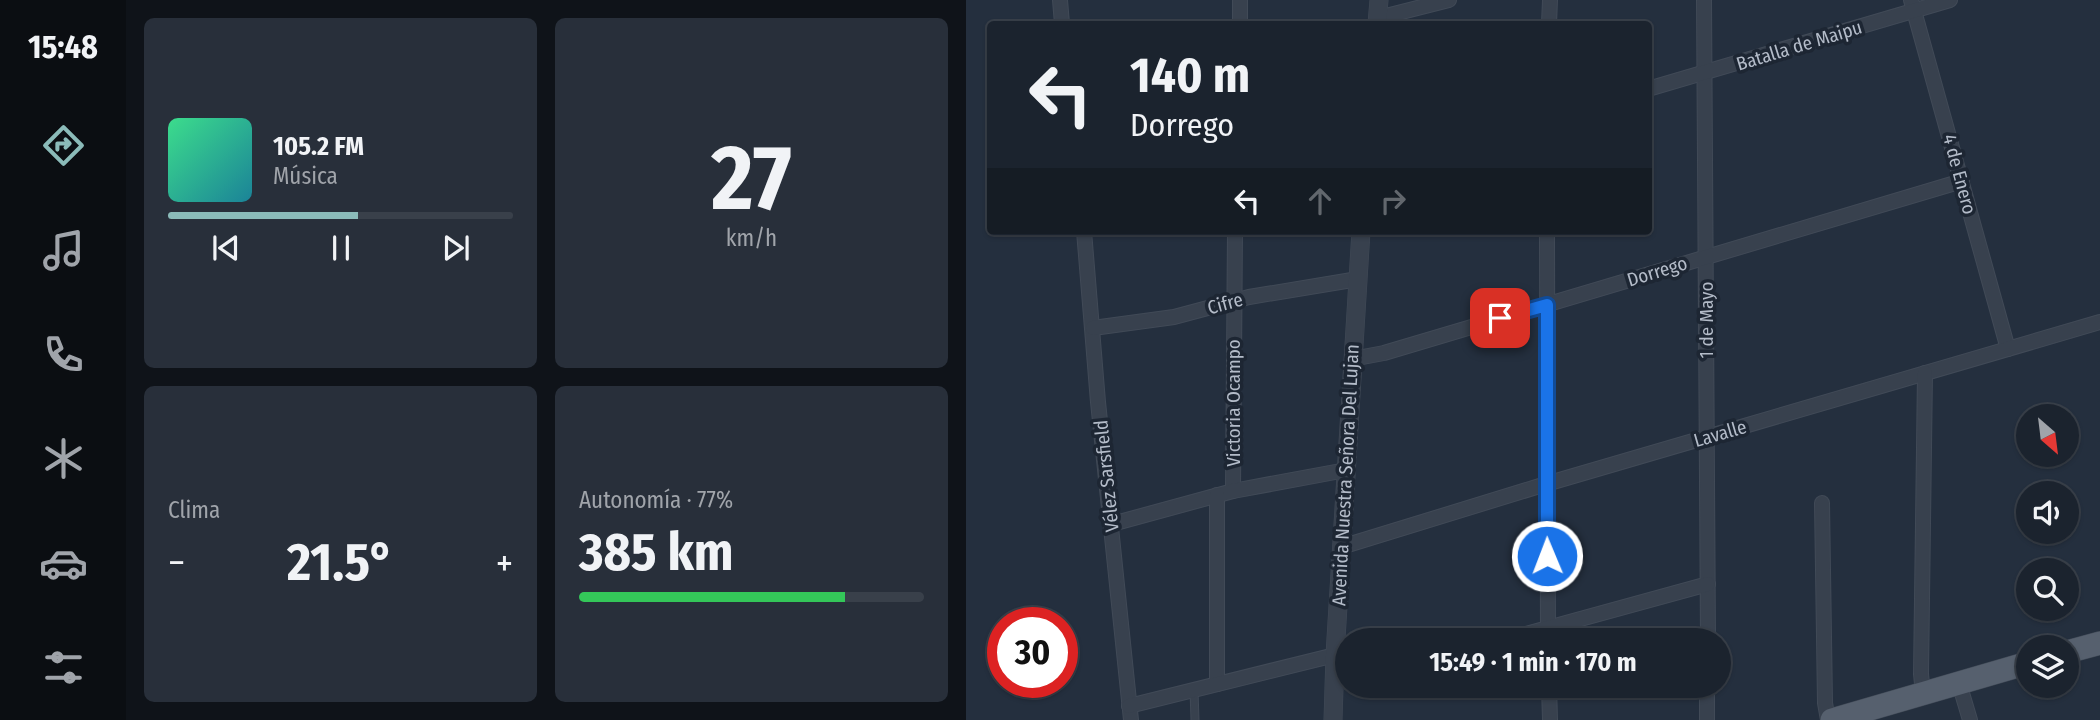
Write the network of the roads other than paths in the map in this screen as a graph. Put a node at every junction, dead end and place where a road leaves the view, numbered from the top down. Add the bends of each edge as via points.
1 (1060, 0) edge
2 (1240, 0) edge
3 (1379, 0) edge
4 (1449, 0) edge
5 (1550, 0) edge
6 (1704, 0) edge
7 (1950, 0) edge
8 (1913, 5) edge
9 (1062, 21) edge
10 (1240, 21) edge
11 (1377, 21) edge
12 (1549, 21) edge
13 (1705, 73) junction
14 (1652, 88) edge
15 (1962, 181) junction
16 (1084, 235) edge
17 (1235, 235) edge
18 (1361, 235) edge
19 (1547, 235) edge
20 (1706, 256) junction
21 (1357, 279) junction
22 (1234, 302) junction
23 (1547, 305) junction
24 (2100, 322) edge
25 (1093, 328) junction
26 (2008, 349) junction
27 (1352, 359) junction
28 (1925, 373) junction
29 (1706, 438) junction
30 (1346, 470) junction
31 (1546, 485) junction
32 (1233, 491) junction
33 (1217, 495) junction
34 (1822, 503) dead end
35 (1112, 524) junction
36 (1341, 547) junction
37 (1708, 584) junction
38 (1336, 628) edge
39 (1548, 628) edge
40 (1567, 628) edge
41 (1708, 628) edge
42 (2100, 643) edge
43 (2079, 649) edge
44 (1335, 655) edge
45 (2016, 666) edge
46 (1959, 683) junction
47 (1217, 684) junction
48 (1194, 690) junction
49 (1923, 694) junction
50 (1338, 698) edge
51 (1549, 698) edge
52 (1707, 698) edge
53 (1130, 713) edge
54 (1195, 720) edge
55 (1333, 720) edge
56 (1549, 720) edge
57 (1707, 720) edge
58 (1830, 720) edge
59 (1970, 720) edge

1 - 9 street
2 - 10 street
3 - 11 street
4 - 11 street
5 - 12 street
6 - 13 street, 1 de Mayo
7 - 8 street, Batalla de Maipu
8 - 13 street, Batalla de Maipu
8 - 15 street, 4 de Enero
13 - 14 street, Batalla de Maipu
13 - 20 street, 1 de Mayo
15 - 20 street, Dorrego
15 - 26 street, 4 de Enero
16 - 25 street, Vélez Sarsfield
17 - 22 street, Victoria Ocampo
18 - 21 street, Avenida Nuestra Señora Del Lujan
19 - 23 street
20 - 23 street, Dorrego
20 - 29 street, 1 de Mayo
21 - 22 street, Cifre
21 - 27 street, Avenida Nuestra Señora Del Lujan
22 - 25 street, Cifre via 1174,317
22 - 32 street, Victoria Ocampo
23 - 27 street, Dorrego
23 - 31 street
24 - 26 street, Lavalle
25 - 35 street, Vélez Sarsfield
26 - 28 street, Lavalle
27 - 30 street, Avenida Nuestra Señora Del Lujan
28 - 29 street, Lavalle
28 - 49 street
29 - 31 street, Lavalle
29 - 37 street, 1 de Mayo
30 - 32 street
30 - 36 street, Avenida Nuestra Señora Del Lujan
31 - 36 street, Lavalle
31 - 39 street
32 - 33 street
33 - 35 street
33 - 47 street, Victoria Ocampo
34 - 58 street via 1825,703
35 - 53 street, Vélez Sarsfield
36 - 38 street, Avenida Nuestra Señora Del Lujan
37 - 40 street
37 - 41 street, 1 de Mayo
42 - 43 main road
44 - 47 street
45 - 46 main road
46 - 49 main road
46 - 59 street
47 - 48 street
48 - 53 street
48 - 54 lane
49 - 58 main road
50 - 55 street, Avenida Nuestra Señora Del Lujan
51 - 56 street
52 - 57 street

